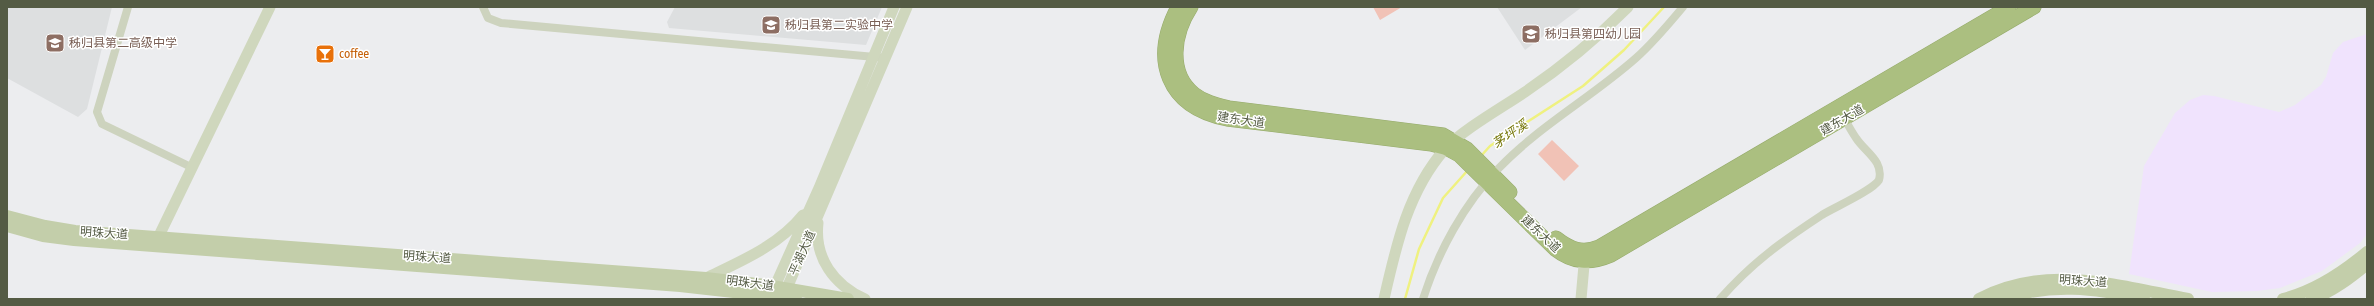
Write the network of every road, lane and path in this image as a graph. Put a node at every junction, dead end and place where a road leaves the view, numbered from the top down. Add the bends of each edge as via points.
1 (128, 7) edge
2 (270, 7) edge
3 (483, 7) edge
4 (894, 7) edge
5 (908, 7) edge
6 (1178, 7) edge
7 (1191, 7) edge
8 (1628, 7) edge
9 (1683, 7) edge
10 (2009, 7) edge
11 (2034, 7) edge
12 (874, 56) junction
13 (886, 58) junction
14 (1842, 112) junction
15 (1456, 148) junction
16 (192, 167) junction
17 (1486, 175) junction
18 (824, 191) junction
19 (7, 216) edge
20 (7, 226) edge
21 (156, 241) junction
22 (2367, 252) edge
23 (1585, 256) junction
24 (2367, 264) edge
25 (706, 278) junction
26 (780, 290) junction
27 (796, 299) edge
28 (848, 299) edge
29 (866, 299) edge
30 (1384, 299) edge
31 (1423, 299) edge
32 (1581, 299) edge
33 (1720, 299) edge
34 (1979, 299) edge
35 (2002, 299) edge
36 (2144, 299) edge
37 (2188, 299) edge
38 (2283, 299) edge
39 (2312, 299) edge

1 - 16 street via 97,112 102,124
2 - 16 main road
3 - 12 street via 488,18 501,23
4 - 12 main road, 平湖大道
5 - 13 main road, 平湖大道
6 - 15 highway, 建东大道 via 1166,40 1166,68 1177,93 1200,111 1227,119
7 - 15 highway, 建东大道 via 1177,41 1177,65 1186,86 1206,101 1229,108 1433,132
8 - 15 main road via 1563,65
9 - 17 street via 1637,58
10 - 14 highway, 建东大道
11 - 14 highway, 建东大道
12 - 13 street
12 - 18 main road, 平湖大道
13 - 18 main road, 平湖大道
14 - 23 highway, 建东大道
14 - 33 street via 1862,146 1875,158 1880,180 1774,246
15 - 17 highway, 建东大道
15 - 30 main road via 1423,180 1410,207 1400,234
16 - 21 main road
17 - 23 highway, 建东大道 via 1561,242
17 - 31 street via 1439,257
18 - 25 main road via 779,238 758,252
18 - 26 main road, 平湖大道
18 - 29 main road via 817,238 821,255 835,279
19 - 21 main road, 明珠大道 via 52,228
20 - 21 main road, 明珠大道 via 59,238
21 - 25 main road, 明珠大道
21 - 26 main road, 明珠大道 via 663,284
22 - 38 main road via 2344,271 2320,285
23 - 32 main road
24 - 39 main road via 2325,294
25 - 26 main road, 明珠大道
26 - 27 main road, 明珠大道
26 - 28 main road, 明珠大道
34 - 37 main road, 明珠大道 via 2012,286 2039,280 2066,279 2121,285
35 - 36 main road, 明珠大道 via 2040,290 2065,288 2105,291

